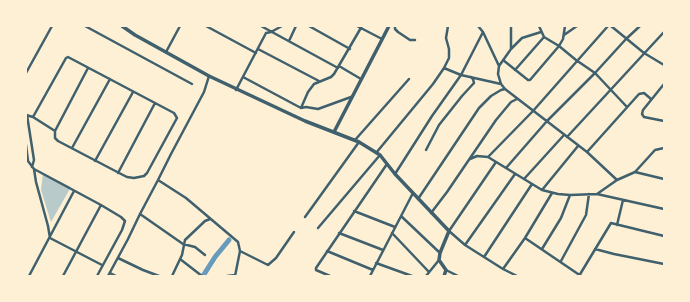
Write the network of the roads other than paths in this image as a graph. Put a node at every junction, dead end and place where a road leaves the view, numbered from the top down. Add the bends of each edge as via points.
1 (52, 26) edge
2 (85, 26) edge
3 (122, 26) edge
4 (180, 26) edge
5 (207, 26) edge
6 (261, 26) edge
7 (282, 26) edge
8 (296, 26) edge
9 (309, 26) edge
10 (357, 26) edge
11 (389, 26) edge
12 (394, 26) edge
13 (448, 26) edge
14 (478, 26) edge
15 (511, 26) edge
16 (539, 26) edge
17 (565, 26) edge
18 (577, 26) edge
19 (609, 26) edge
20 (640, 26) edge
21 (362, 27) edge
22 (272, 32) junction
23 (483, 32) junction
24 (541, 32) junction
25 (664, 32) edge
26 (564, 35) junction
27 (544, 37) junction
28 (660, 37) junction
29 (382, 39) junction
30 (626, 39) junction
31 (664, 39) edge
32 (415, 40) dead end
33 (289, 41) junction
34 (559, 46) junction
35 (258, 49) junction
36 (350, 49) junction
37 (511, 49) junction
38 (166, 52) junction
39 (256, 53) junction
40 (644, 53) junction
41 (504, 60) junction
42 (576, 60) junction
43 (664, 65) edge
44 (499, 66) junction
45 (339, 67) junction
46 (27, 68) edge
47 (88, 68) junction
48 (444, 68) junction
49 (515, 70) junction
50 (26, 72) edge
51 (595, 73) junction
52 (461, 75) junction
53 (209, 76) junction
54 (243, 77) junction
55 (471, 77) junction
56 (110, 79) junction
57 (361, 79) junction
58 (409, 79) dead end
59 (319, 81) junction
60 (192, 84) dead end
61 (500, 84) junction
62 (664, 84) edge
63 (505, 89) junction
64 (236, 90) junction
65 (610, 90) junction
66 (133, 92) junction
67 (351, 97) junction
68 (517, 99) junction
69 (651, 99) junction
70 (155, 103) junction
71 (627, 107) junction
72 (301, 108) junction
73 (533, 111) junction
74 (26, 115) edge
75 (33, 117) junction
76 (547, 120) junction
77 (664, 121) edge
78 (55, 131) junction
79 (334, 132) junction
80 (564, 134) junction
81 (567, 137) junction
82 (355, 140) junction
83 (359, 142) junction
84 (26, 145) edge
85 (578, 146) junction
86 (72, 148) junction
87 (664, 148) edge
88 (426, 150) dead end
89 (587, 152) junction
90 (378, 154) junction
91 (488, 157) junction
92 (470, 159) junction
93 (95, 161) junction
94 (496, 162) junction
95 (387, 164) junction
96 (33, 168) junction
97 (506, 168) junction
98 (635, 172) junction
99 (118, 173) junction
100 (395, 174) junction
101 (516, 174) junction
102 (524, 179) junction
103 (664, 179) edge
104 (158, 180) junction
105 (618, 180) junction
106 (532, 184) junction
107 (542, 190) junction
108 (74, 191) junction
109 (413, 193) junction
110 (552, 193) junction
111 (589, 194) junction
112 (597, 194) junction
113 (570, 195) junction
114 (418, 199) junction
115 (623, 200) junction
116 (101, 205) junction
117 (664, 209) edge
118 (354, 211) junction
119 (431, 213) junction
120 (140, 214) junction
121 (401, 216) junction
122 (305, 217) dead end
123 (210, 219) junction
124 (617, 225) junction
125 (395, 227) junction
126 (318, 228) dead end
127 (449, 231) junction
128 (294, 232) dead end
129 (339, 233) junction
130 (392, 233) junction
131 (664, 236) edge
132 (50, 238) junction
133 (525, 238) junction
134 (184, 244) junction
135 (465, 245) junction
136 (542, 249) junction
137 (595, 249) junction
138 (383, 250) junction
139 (76, 251) junction
140 (240, 251) junction
141 (327, 251) junction
142 (440, 253) junction
143 (204, 255) dead end
144 (484, 257) junction
145 (118, 258) junction
146 (180, 259) junction
147 (439, 260) junction
148 (561, 261) junction
149 (376, 263) junction
150 (664, 264) edge
151 (102, 265) junction
152 (503, 269) junction
153 (373, 270) junction
154 (446, 270) junction
155 (429, 272) junction
156 (109, 274) edge
157 (29, 276) edge
158 (62, 276) edge
159 (97, 276) edge
160 (116, 276) edge
161 (159, 276) edge
162 (172, 276) edge
163 (202, 276) edge
164 (227, 276) edge
165 (235, 276) edge
166 (330, 276) edge
167 (370, 276) edge
168 (412, 276) edge
169 (426, 276) edge
170 (444, 276) edge
171 (458, 276) edge
172 (517, 276) edge
173 (580, 276) edge

1 - 46 street
2 - 60 street
3 - 38 street
4 - 38 street
5 - 39 street
6 - 22 street
7 - 22 street
8 - 33 street
9 - 36 street
10 - 21 street
11 - 29 street
12 - 32 street via 394,29 410,40
13 - 48 street via 446,38 449,58
14 - 23 street
15 - 37 street
16 - 24 street
17 - 26 street
18 - 26 street
19 - 30 street
19 - 42 street
20 - 30 street
21 - 29 street
21 - 36 street
22 - 33 street
22 - 35 street via 266,33
23 - 44 street
23 - 52 street
24 - 27 street
24 - 37 street via 522,38
25 - 28 street
26 - 34 street
27 - 34 street
27 - 49 street
28 - 31 street
28 - 40 street
29 - 57 street
30 - 40 street
30 - 51 street
33 - 45 street
34 - 42 street
34 - 49 street via 530,80
35 - 39 street
35 - 59 street
36 - 45 street
37 - 41 street
38 - 53 street
39 - 54 street
40 - 43 street
40 - 65 street
41 - 44 street
41 - 49 street
42 - 51 street
42 - 73 street
44 - 61 street
45 - 57 street
45 - 59 street via 331,77
46 - 50 street
47 - 56 street
47 - 75 street via 67,57
47 - 78 street
48 - 52 street
48 - 90 street
51 - 65 street
51 - 76 street
52 - 55 street
52 - 100 street
53 - 64 street
53 - 104 street via 204,92
54 - 64 street
54 - 72 street
55 - 61 street
55 - 88 street via 474,83 440,125
56 - 66 street
56 - 86 street
57 - 67 street
58 - 82 street
59 - 72 street via 311,87
61 - 63 street
62 - 69 street
63 - 68 street
63 - 114 street via 491,96 479,108
64 - 79 street
65 - 71 street
65 - 81 street
66 - 70 street
66 - 93 street
67 - 72 street via 318,109
67 - 79 street
68 - 73 street
68 - 92 street via 511,102 496,120
69 - 71 street via 641,92
69 - 77 street via 642,115
70 - 99 street
70 - 99 street via 174,113 177,118 147,173 141,177 127,177
71 - 89 street
73 - 76 street
73 - 91 street
74 - 75 street
74 - 96 street via 34,160
75 - 78 street
76 - 80 street
76 - 97 street
78 - 86 street via 55,138
79 - 82 street
80 - 81 street
80 - 102 street
81 - 85 street
82 - 83 street
83 - 90 street
83 - 122 street
84 - 96 street via 28,161
85 - 89 street
85 - 107 street
86 - 93 street
87 - 98 street via 655,150
89 - 105 street
90 - 95 street
90 - 126 street
91 - 92 street via 477,156
91 - 94 street
92 - 119 street
93 - 99 street
94 - 97 street
94 - 127 street
95 - 100 street
95 - 118 street
96 - 108 street
96 - 132 street
97 - 101 street
98 - 103 street
98 - 105 street
100 - 109 street
101 - 102 street
101 - 135 street
102 - 106 street
104 - 120 street
104 - 123 street via 186,198
105 - 112 street
106 - 107 street
106 - 144 street
107 - 110 street
108 - 116 street
108 - 132 street
109 - 114 street
109 - 121 street
110 - 113 street
110 - 133 street
111 - 112 street
111 - 113 street
111 - 148 street via 586,215
112 - 115 street
113 - 136 street via 561,218
114 - 119 street
115 - 117 street
115 - 124 street
116 - 139 street
116 - 151 street via 125,221
118 - 125 street
118 - 129 street
119 - 127 street
120 - 134 street
120 - 145 street
121 - 125 street
121 - 142 street
123 - 134 street via 188,237
123 - 140 street via 238,242
124 - 131 street
124 - 137 street via 611,223
125 - 130 street
127 - 135 street
127 - 142 street
128 - 140 street via 268,265
129 - 138 street
129 - 141 street
130 - 138 street
130 - 155 street
132 - 139 street
132 - 157 street
133 - 136 street
133 - 152 street
134 - 143 street via 195,247
134 - 146 street
135 - 144 street
136 - 148 street
137 - 150 street
137 - 173 street
138 - 149 street
139 - 151 street
139 - 158 street
140 - 165 street
141 - 153 street
141 - 166 street via 316,269
142 - 147 street
144 - 152 street
145 - 156 street
145 - 161 street
146 - 162 street
146 - 163 street
147 - 154 street
147 - 155 street
148 - 173 street
149 - 153 street
149 - 168 street
151 - 159 street
152 - 172 street
153 - 167 street
154 - 170 street
154 - 171 street
155 - 169 street
156 - 160 street
164 - 165 street

